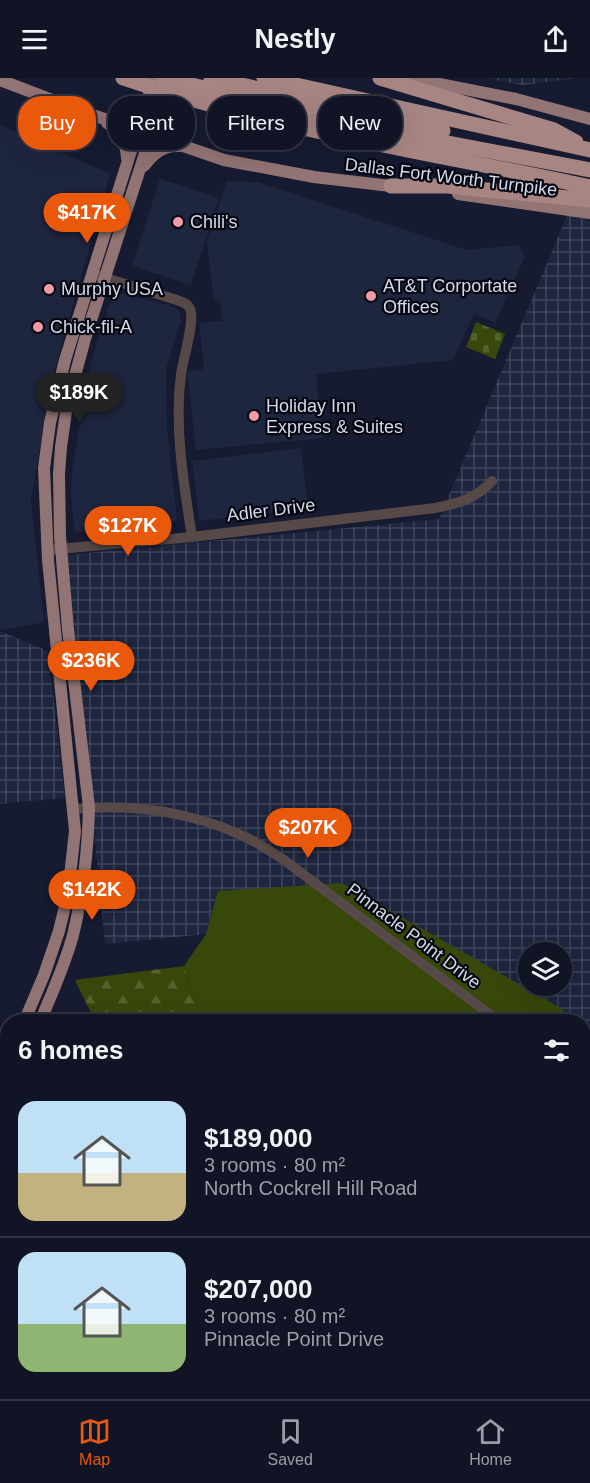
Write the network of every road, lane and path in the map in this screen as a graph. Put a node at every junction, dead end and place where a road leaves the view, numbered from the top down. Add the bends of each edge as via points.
1 (123, 78) edge
2 (154, 78) edge
3 (166, 78) edge
4 (211, 78) edge
5 (264, 78) edge
6 (380, 78) edge
7 (409, 78) edge
8 (0, 80) edge
9 (42, 96) edge
10 (148, 96) edge
11 (162, 96) edge
12 (96, 117) edge
13 (590, 119) edge
14 (500, 143) junction
15 (132, 150) edge
16 (146, 150) edge
17 (162, 150) edge
18 (195, 150) edge
19 (590, 151) edge
20 (590, 162) edge
21 (126, 168) junction
22 (590, 170) edge
23 (140, 172) junction
24 (392, 186) junction
25 (590, 187) edge
26 (590, 200) edge
27 (590, 213) edge
28 (99, 276) junction
29 (55, 402) junction
30 (67, 405) junction
31 (492, 481) dead end
32 (192, 537) junction
33 (61, 549) junction
34 (47, 550) junction
35 (89, 807) junction
36 (74, 809) junction
37 (27, 1014) edge
38 (44, 1014) edge
39 (489, 1014) edge

1 - 25 highway via 275,122
2 - 10 main road
3 - 11 main road
3 - 22 highway via 348,124
4 - 14 highway
5 - 19 highway
6 - 19 highway via 554,130
7 - 13 main road via 507,97
8 - 9 main road, Dallas Fort Worth Turnpike
12 - 21 main road via 120,134 127,154
14 - 19 highway
14 - 20 highway
15 - 21 main road
16 - 23 main road
17 - 23 main road
18 - 24 main road, Dallas Fort Worth Turnpike via 275,171
21 - 28 main road
23 - 28 main road
24 - 26 highway via 447,186
24 - 27 main road, Dallas Fort Worth Turnpike
28 - 29 main road via 65,360
28 - 30 main road
28 - 32 street via 177,300 190,308 192,322 179,397 183,477
29 - 30 main road
29 - 34 main road via 44,468
30 - 33 main road via 59,474
31 - 32 street, Adler Drive via 469,498 443,506
32 - 33 street, Adler Drive
33 - 34 street, Adler Drive
33 - 35 main road
34 - 36 main road
35 - 36 street, Pinnacle Point Drive
35 - 38 main road via 73,936
35 - 39 street, Pinnacle Point Drive via 144,808 175,814 210,823 261,845
36 - 37 main road via 72,864 64,913

